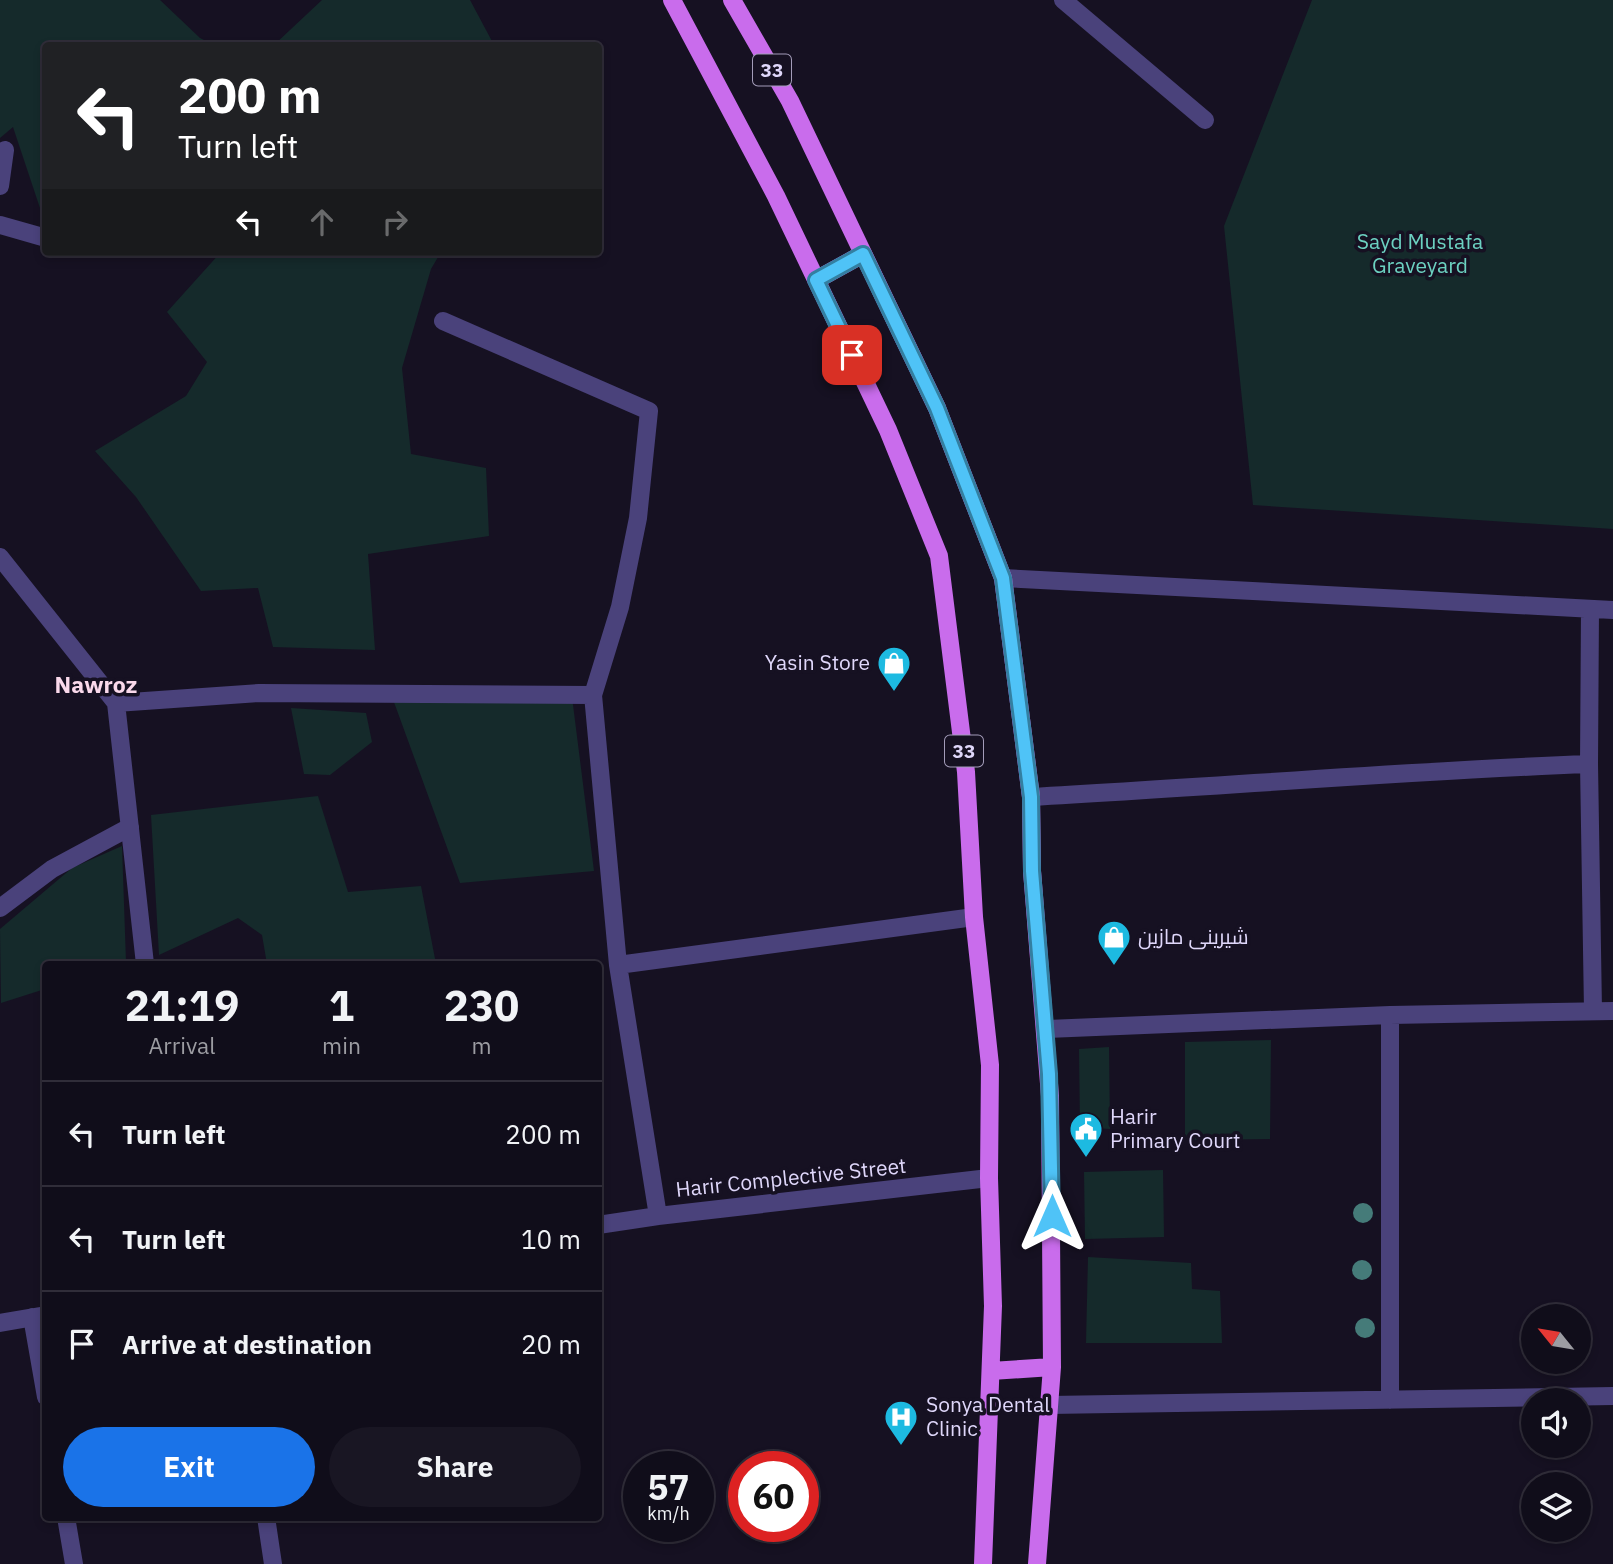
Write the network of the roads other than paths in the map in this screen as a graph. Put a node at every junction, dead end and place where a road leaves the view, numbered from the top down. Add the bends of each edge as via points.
1 (672, 0) edge
2 (732, 0) edge
3 (1063, 0) edge
4 (1205, 120) dead end
5 (5, 150) dead end
6 (0, 186) edge
7 (0, 225) edge
8 (42, 237) edge
9 (863, 254) junction
10 (816, 280) junction
11 (443, 321) dead end
12 (0, 558) edge
13 (1003, 578) junction
14 (1590, 609) junction
15 (1613, 610) edge
16 (593, 695) junction
17 (116, 703) junction
18 (1589, 764) junction
19 (1031, 797) junction
20 (130, 827) junction
21 (0, 908) edge
22 (974, 916) junction
23 (145, 961) edge
24 (618, 965) junction
25 (1593, 1011) junction
26 (1613, 1011) edge
27 (1390, 1015) junction
28 (1046, 1030) junction
29 (989, 1178) junction
30 (658, 1216) junction
31 (602, 1224) edge
32 (39, 1316) edge
33 (0, 1323) edge
34 (42, 1351) edge
35 (1052, 1367) junction
36 (991, 1371) junction
37 (1613, 1396) edge
38 (1390, 1400) junction
39 (1049, 1405) junction
40 (67, 1521) edge
41 (267, 1521) edge
42 (74, 1564) edge
43 (272, 1564) edge
44 (983, 1564) edge
45 (1037, 1564) edge

1 - 10 main road, 33
2 - 9 main road, 33 via 790,101
3 - 4 street
5 - 6 street
7 - 8 street
9 - 10 main road
9 - 13 main road, 33 via 937,408
10 - 22 main road, 33 via 888,430 939,556 966,772
11 - 16 street via 649,411 638,518 620,607
12 - 17 street
13 - 14 street
13 - 19 main road, 33
14 - 15 street
14 - 18 street
16 - 17 street via 259,693
16 - 24 street
17 - 20 street
18 - 19 street via 1399,771 1293,783
18 - 25 street
19 - 28 main road, 33 via 1032,871
20 - 21 street via 52,869
20 - 23 street
22 - 24 street
22 - 29 main road, 33 via 990,1065
24 - 30 street
25 - 26 street
25 - 27 street
27 - 28 street
27 - 38 street
28 - 35 main road, 33
29 - 30 street, Harir Complective Street
29 - 36 main road, 33
30 - 31 street, Harir Complective Street
32 - 33 street
32 - 34 street
35 - 36 main road
35 - 39 main road, 33
36 - 44 main road, 33
37 - 38 street
38 - 39 street
39 - 45 main road, 33
40 - 42 street
41 - 43 street

